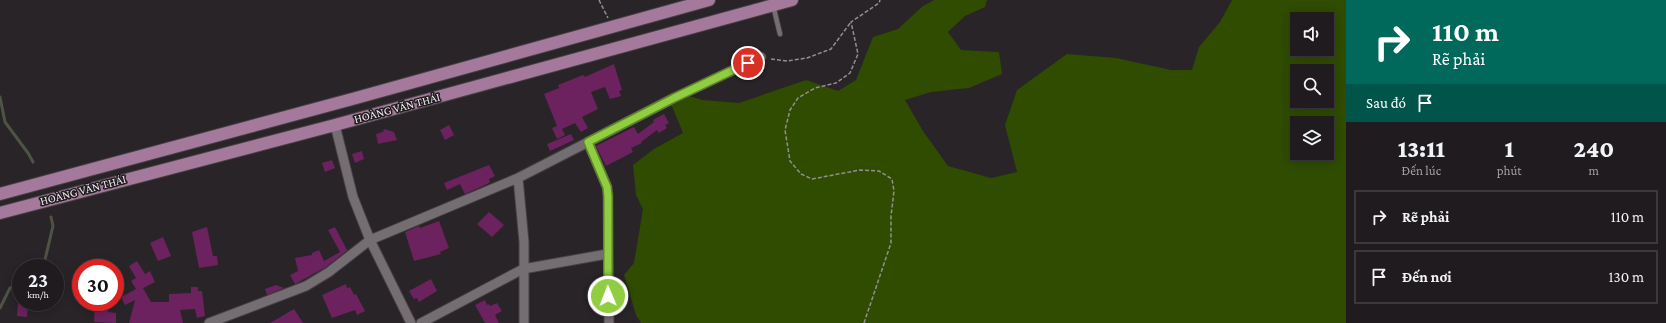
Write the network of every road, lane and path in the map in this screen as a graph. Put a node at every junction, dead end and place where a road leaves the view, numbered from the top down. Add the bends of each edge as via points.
1 (599, 0) edge
2 (709, 0) edge
3 (792, 0) edge
4 (880, 0) edge
5 (774, 5) junction
6 (851, 22) junction
7 (613, 27) junction
8 (780, 34) dead end
9 (761, 57) joint
10 (330, 105) junction
11 (335, 124) junction
12 (588, 142) junction
13 (518, 178) junction
14 (0, 194) edge
15 (0, 212) edge
16 (370, 240) junction
17 (608, 254) junction
18 (523, 269) junction
19 (209, 323) edge
20 (412, 323) edge
21 (421, 323) edge
22 (524, 323) edge
23 (609, 323) edge
24 (864, 323) edge

1 - 7 path
2 - 7 main road, HOÀNG VĂN THÁI
3 - 5 main road, HOÀNG VĂN THÁI
4 - 6 path
5 - 8 lane
5 - 11 main road, HOÀNG VĂN THÁI
6 - 9 path via 831,48 807,58 787,61
6 - 24 path via 858,54 850,73 836,82 815,88 798,98 790,110 785,130 790,161 801,174 812,179 860,170 879,171 892,179 894,191 891,244
7 - 10 main road, HOÀNG VĂN THÁI
9 - 12 street
10 - 11 main road
10 - 14 main road, HOÀNG VĂN THÁI
11 - 15 main road, HOÀNG VĂN THÁI
11 - 16 street via 353,197
12 - 13 street
12 - 17 street via 607,187
13 - 16 street
13 - 18 street via 524,242
16 - 19 street via 329,272 306,286
16 - 20 street
17 - 18 street
17 - 23 street
18 - 21 street
18 - 22 street

